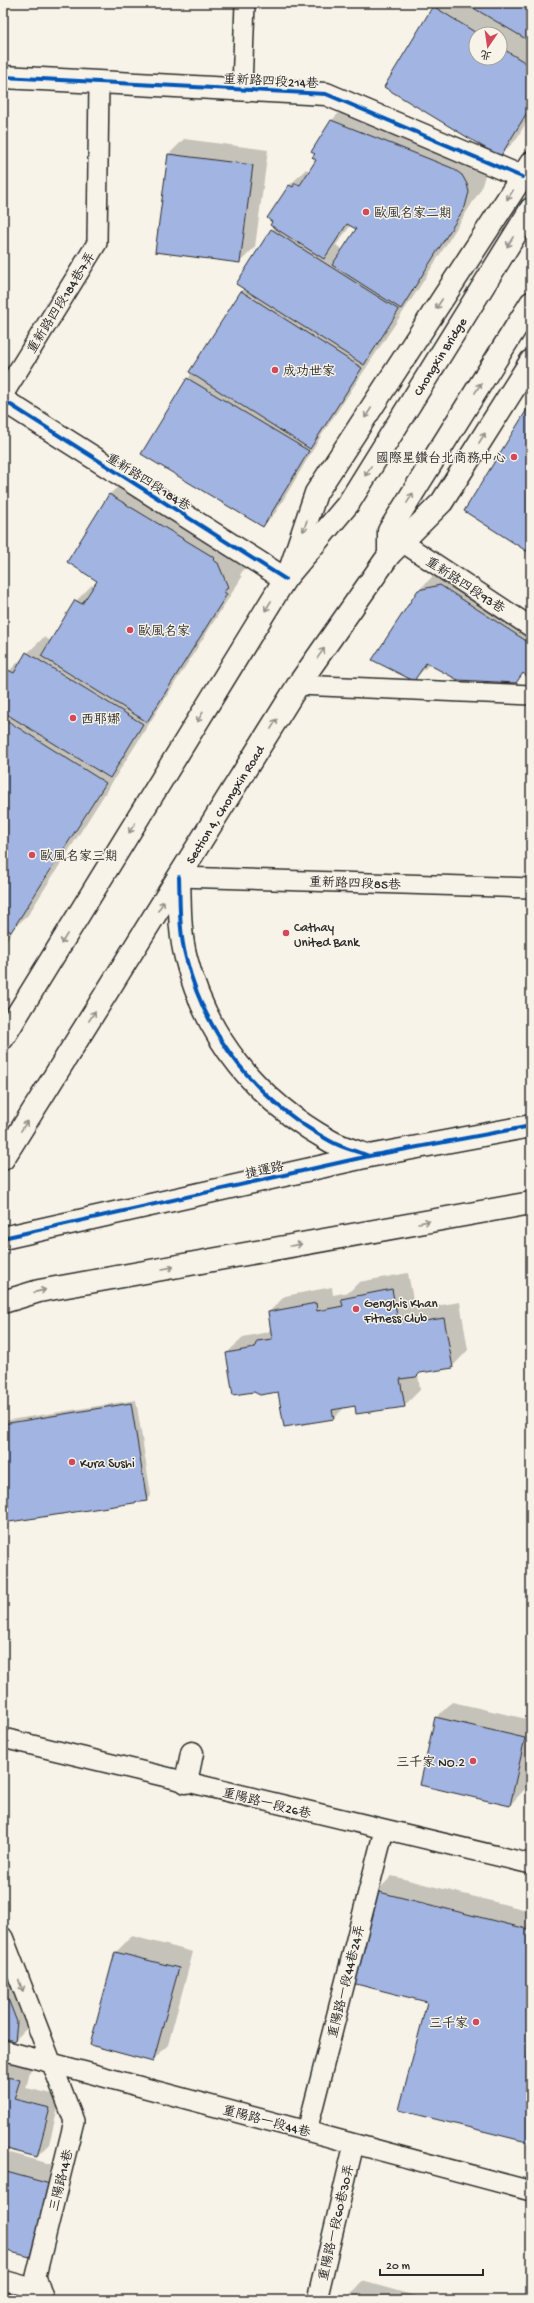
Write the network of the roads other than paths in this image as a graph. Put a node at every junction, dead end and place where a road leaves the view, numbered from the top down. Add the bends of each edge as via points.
1 (245, 3) edge
2 (3, 77) edge
3 (100, 82) junction
4 (242, 88) junction
5 (526, 170) edge
6 (531, 209) edge
7 (531, 303) edge
8 (531, 361) edge
9 (3, 395) edge
10 (3, 400) edge
11 (393, 543) junction
12 (287, 576) junction
13 (531, 627) edge
14 (298, 685) junction
15 (531, 695) edge
16 (179, 877) junction
17 (531, 888) edge
18 (3, 1038) edge
19 (531, 1126) edge
20 (369, 1156) junction
21 (3, 1159) edge
22 (531, 1203) edge
23 (3, 1238) edge
24 (3, 1302) edge
25 (3, 1738) edge
26 (192, 1753) dead end
27 (186, 1782) junction
28 (384, 1830) junction
29 (531, 1864) edge
30 (3, 1937) edge
31 (3, 2050) edge
32 (50, 2062) junction
33 (307, 2131) junction
34 (354, 2144) junction
35 (531, 2191) edge
36 (3, 2280) edge
37 (38, 2300) edge
38 (44, 2300) edge
39 (317, 2300) edge

1 - 4 lane
2 - 3 main road, 重新路四段214巷
3 - 4 main road, 重新路四段214巷
3 - 9 lane, 重新路四段184巷7弄 via 97,243
4 - 5 main road, 重新路四段214巷 via 326,94
5 -> 12 main road via 316,493
6 -> 12 main road, Chongxin Bridge via 348,504
11 -> 7 main road
11 -> 8 main road via 442,502
10 - 12 main road, 重新路四段184巷
11 - 13 lane, 重新路四段93巷
14 -> 11 main road, Section 4, Chongxin Road
12 -> 18 main road
14 - 15 lane
16 -> 14 main road, Section 4, Chongxin Road
16 - 17 lane, 重新路四段85巷
16 - 20 main road via 185,957 197,996 215,1032 233,1059 265,1095 296,1121 331,1142
21 -> 16 main road, Section 4, Chongxin Road
19 - 20 main road, 捷運路
20 - 23 main road, 捷運路
24 -> 22 main road via 39,1291
25 - 27 lane, 重陽路一段26巷
26 - 27 main road
27 - 28 lane, 重陽路一段26巷
28 - 29 lane, 重陽路一段26巷
28 - 33 lane, 重陽路一段44巷24弄
30 -> 32 lane, 三陽路14巷
31 - 32 lane, 重陽路一段44巷
32 - 33 lane, 重陽路一段44巷
32 - 38 lane, 三陽路14巷 via 74,2121 36,2276
33 - 34 lane, 重陽路一段44巷
34 - 35 lane, 重陽路一段44巷
34 - 39 lane, 重陽路一段60巷30弄
36 - 37 lane via 25,2286

